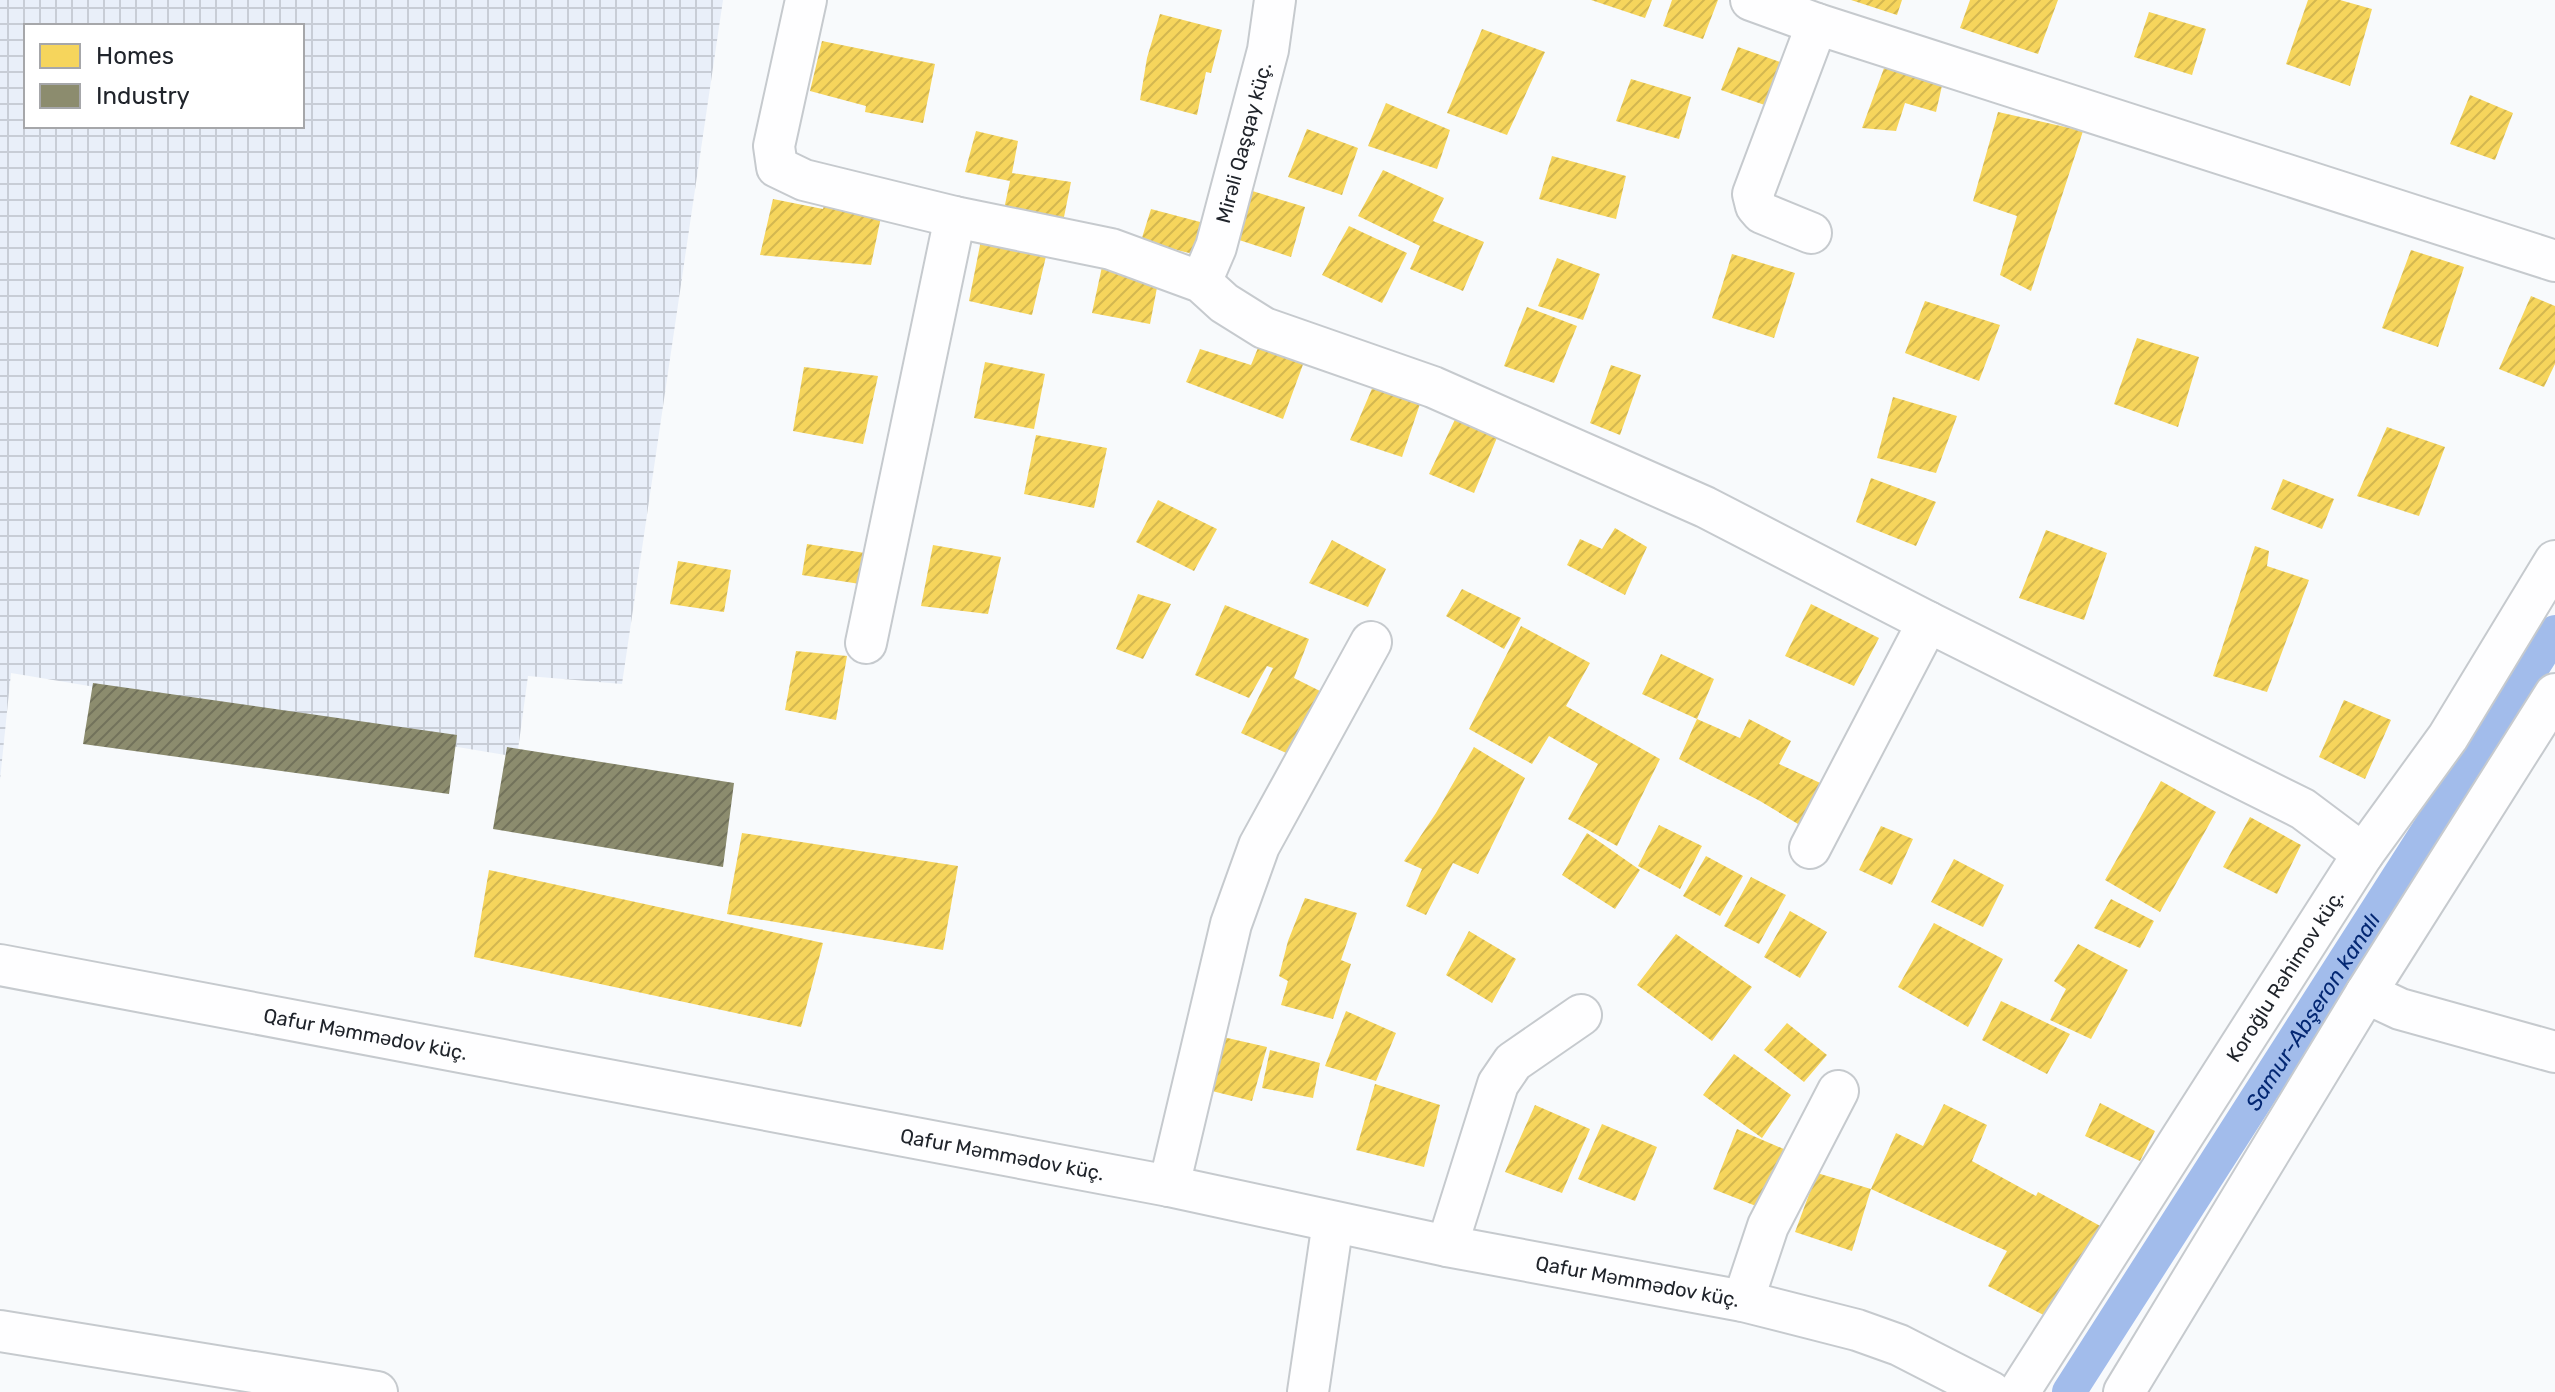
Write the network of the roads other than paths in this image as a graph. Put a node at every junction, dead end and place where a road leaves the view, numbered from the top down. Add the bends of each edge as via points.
1 (806, 0) edge
2 (1275, 0) edge
3 (1751, 0) edge
4 (1800, 12) edge
5 (955, 217) junction
6 (1811, 233) dead end
7 (2555, 261) edge
8 (1201, 282) junction
9 (2555, 561) edge
10 (1928, 622) junction
11 (1371, 642) dead end
12 (866, 643) dead end
13 (2555, 694) edge
14 (1810, 848) dead end
15 (2363, 854) junction
16 (0, 965) edge
17 (2366, 993) junction
18 (1581, 1015) dead end
19 (2555, 1052) edge
20 (1838, 1091) dead end
21 (1169, 1186) junction
22 (1333, 1222) junction
23 (1447, 1246) junction
24 (1743, 1301) junction
25 (0, 1331) edge
26 (377, 1392) edge
27 (1308, 1392) edge
28 (1991, 1392) edge
29 (2019, 1392) edge
30 (2124, 1392) edge

1 - 5 street via 774,146 777,167 804,180
2 - 8 street, Mirəli Qaşqay küç. via 1268,50 1216,247
3 - 4 street
4 - 6 street via 1753,194 1762,213
4 - 7 street
5 - 8 street via 1111,249
5 - 12 street
8 - 10 street via 1264,328 1433,387 1587,453 1705,507
9 - 15 street, Koroğlu Rəhimov küç. via 2448,737
10 - 14 street
10 - 15 street via 2303,809
11 - 21 street via 1259,846 1231,924
13 - 17 street
15 - 29 street, Koroğlu Rəhimov küç.
16 - 21 street, Qafur Məmmədov küç.
17 - 19 street via 2413,1013
17 - 30 street
18 - 23 street via 1513,1062 1498,1084
20 - 24 street via 1768,1226
21 - 22 street, Qafur Məmmədov küç.
22 - 23 street, Qafur Məmmədov küç.
22 - 27 street
23 - 24 street, Qafur Məmmədov küç.
24 - 28 street, Qafur Məmmədov küç. via 1899,1345
25 - 26 street

